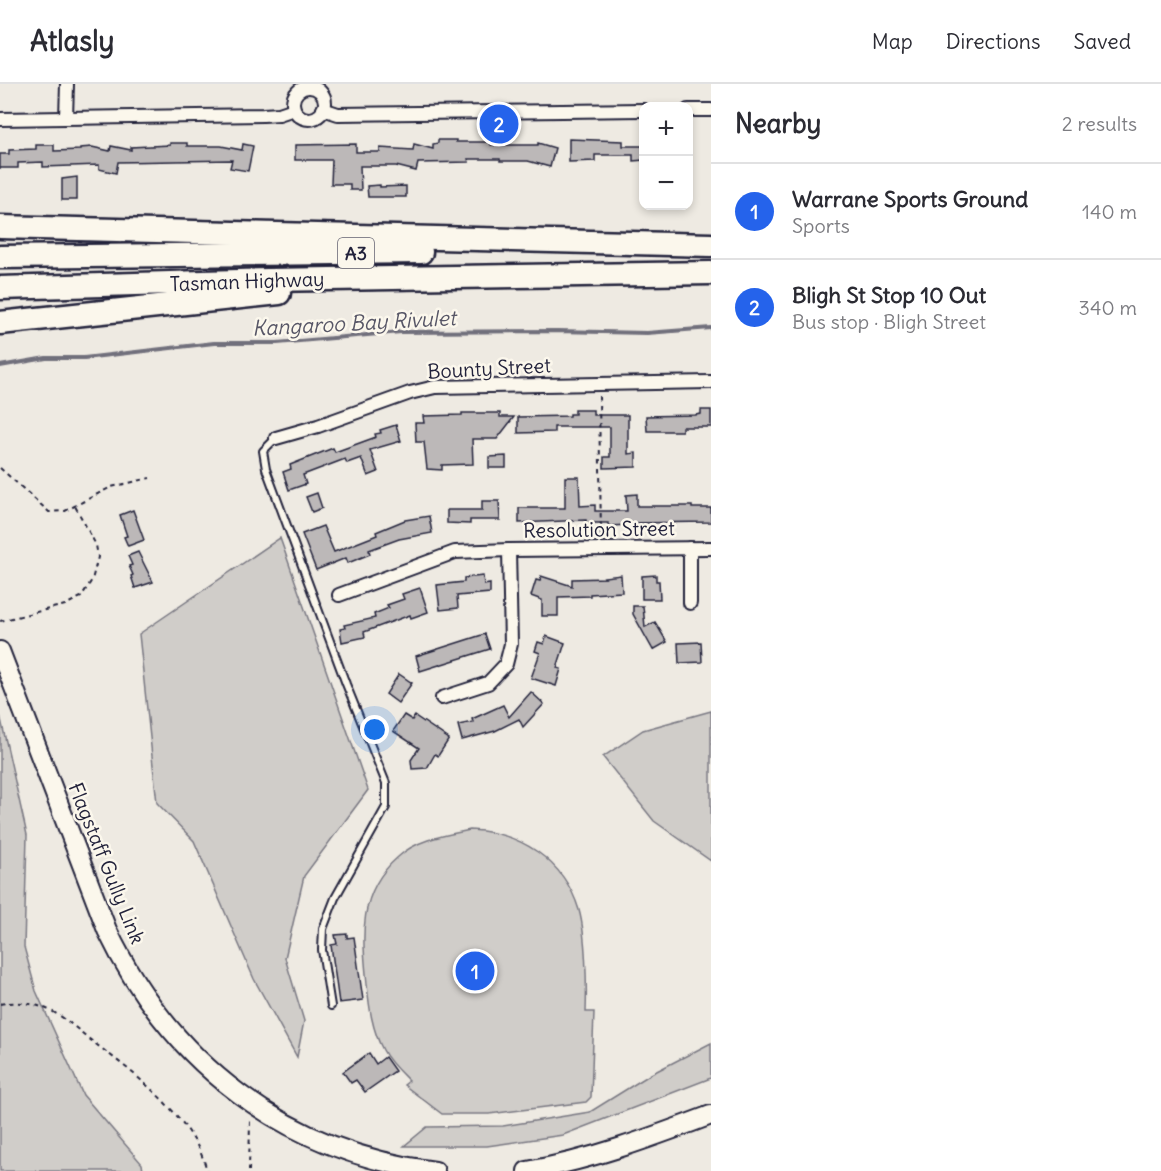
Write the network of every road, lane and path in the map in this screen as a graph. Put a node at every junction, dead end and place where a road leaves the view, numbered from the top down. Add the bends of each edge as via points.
1 (67, 84) edge
2 (309, 85) edge
3 (294, 109) junction
4 (323, 109) junction
5 (639, 110) edge
6 (693, 110) edge
7 (711, 110) edge
8 (66, 118) junction
9 (0, 119) edge
10 (0, 228) edge
11 (711, 247) edge
12 (0, 257) edge
13 (711, 273) edge
14 (463, 276) junction
15 (0, 288) edge
16 (0, 323) edge
17 (711, 382) edge
18 (599, 384) junction
19 (276, 438) joint
20 (0, 468) edge
21 (150, 478) dead end
22 (75, 506) junction
23 (690, 548) junction
24 (711, 548) edge
25 (601, 549) junction
26 (509, 550) junction
27 (339, 595) dead end
28 (690, 603) dead end
29 (0, 621) edge
30 (0, 651) edge
31 (442, 698) dead end
32 (0, 1004) edge
33 (331, 1006) dead end
34 (249, 1102) junction
35 (711, 1115) edge
36 (207, 1171) edge
37 (249, 1171) edge
38 (435, 1171) edge
39 (527, 1171) edge

1 - 8 street
2 - 3 street via 294,96
2 - 4 street via 322,94
3 - 4 street via 301,117 311,118
3 - 8 street via 263,115
4 - 5 street via 338,114
6 - 7 street
8 - 9 street
10 - 11 highway
11 - 12 highway, Tasman Highway / A3
13 - 14 highway, Tasman Highway / A3
14 - 15 highway, Tasman Highway / A3
14 - 16 highway
17 - 18 street, Bounty Street
18 - 19 street, Bounty Street via 435,387
18 - 25 path
19 - 33 lane via 263,451 266,469 386,783 386,807 335,898 323,929 322,950
20 - 22 path via 49,512
21 - 22 path via 111,487
22 - 29 path via 98,557 92,580 81,597 65,605
23 - 24 street, Resolution Street
23 - 25 street, Resolution Street
23 - 28 street, Resolution Street
25 - 26 street, Resolution Street
26 - 27 street, Resolution Street via 455,552
26 - 31 street, Resolution Street via 511,644 507,664 488,683
30 - 34 street, Flagstaff Gully Link via 81,865 121,958 158,1015 188,1049
32 - 36 path via 27,1003 59,1014 121,1062 157,1093 182,1124 201,1153
34 - 37 path
34 - 38 street, Flagstaff Gully Link via 296,1130 345,1150
35 - 39 street via 604,1154

